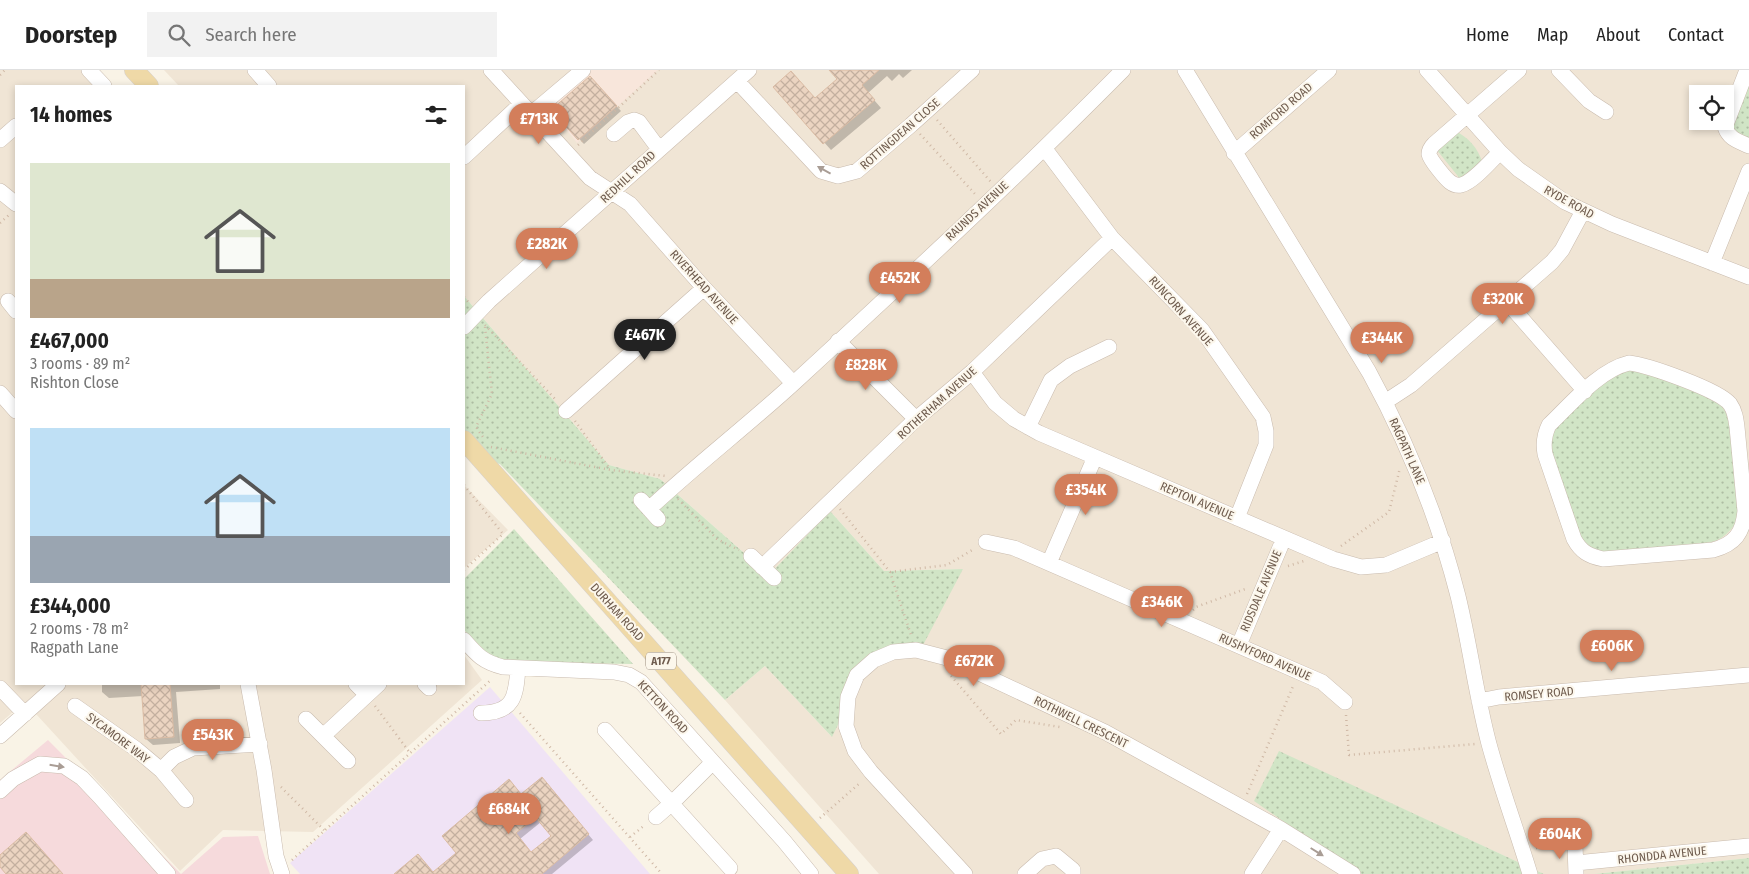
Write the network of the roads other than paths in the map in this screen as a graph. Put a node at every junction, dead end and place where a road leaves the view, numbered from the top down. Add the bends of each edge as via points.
1 (90, 70) edge
2 (134, 70) edge
3 (255, 70) edge
4 (492, 70) edge
5 (583, 70) edge
6 (750, 70) edge
7 (972, 70) edge
8 (1123, 70) edge
9 (1185, 70) edge
10 (1329, 70) edge
11 (1426, 70) edge
12 (1519, 70) edge
13 (1559, 70) edge
14 (1747, 70) edge
15 (738, 81) junction
16 (103, 85) edge
17 (147, 85) edge
18 (268, 85) edge
19 (520, 104) junction
20 (1606, 112) dead end
21 (532, 114) junction
22 (1467, 116) junction
23 (15, 127) edge
24 (614, 134) dead end
25 (0, 140) edge
26 (1749, 146) edge
27 (1045, 148) junction
28 (659, 149) junction
29 (1500, 152) junction
30 (1234, 153) junction
31 (465, 155) edge
32 (1749, 171) edge
33 (0, 191) edge
34 (612, 193) junction
35 (15, 203) edge
36 (1582, 211) junction
37 (1112, 238) junction
38 (1712, 263) junction
39 (1749, 277) edge
40 (704, 288) junction
41 (1507, 302) junction
42 (465, 327) edge
43 (838, 341) junction
44 (1109, 347) dead end
45 (972, 372) junction
46 (794, 384) junction
47 (1585, 391) junction
48 (0, 393) edge
49 (1385, 402) junction
50 (15, 410) edge
51 (566, 411) road end
52 (916, 419) junction
53 (1028, 427) junction
54 (467, 446) edge
55 (1095, 457) junction
56 (1745, 466) edge
57 (650, 509) dead end
58 (1237, 518) junction
59 (1284, 538) junction
60 (1443, 541) junction
61 (986, 542) road end
62 (751, 556) road end
63 (1049, 563) junction
64 (762, 567) junction
65 (774, 578) dead end
66 (465, 641) edge
67 (1239, 645) junction
68 (518, 668) junction
69 (1749, 675) edge
70 (57, 685) edge
71 (248, 685) edge
72 (375, 685) edge
73 (0, 688) edge
74 (361, 689) edge
75 (1479, 701) junction
76 (1345, 702) road end
77 (75, 706) dead end
78 (481, 713) dead end
79 (24, 714) junction
80 (306, 719) dead end
81 (606, 730) dead end
82 (0, 736) edge
83 (323, 736) junction
84 (260, 744) junction
85 (348, 761) dead end
86 (712, 762) junction
87 (161, 770) junction
88 (0, 791) edge
89 (186, 800) dead end
90 (672, 803) junction
91 (656, 816) road end
92 (1281, 829) junction
93 (1575, 845) road end
94 (1749, 846) edge
95 (730, 868) dead end
96 (1576, 868) edge
97 (281, 873) edge
98 (168, 874) edge
99 (811, 874) edge
100 (849, 874) edge
101 (965, 874) edge
102 (1025, 874) edge
103 (1073, 874) edge
104 (1252, 874) edge
105 (1353, 874) edge
106 (1530, 874) edge

1 - 16 street
2 - 17 main road
3 - 18 street
4 - 19 street, RIVERHEAD AVENUE
5 - 21 street
6 - 15 street, REDHILL ROAD
7 -> 15 street, ROTTINGDEAN CLOSE via 858,171 838,176 821,171
8 - 27 street, RAUNDS AVENUE
9 - 30 street, RAGPATH LANE
10 - 30 street, ROMFORD ROAD
11 - 22 street, RYDE ROAD
12 - 22 street
13 - 20 street via 1589,101
14 - 26 street via 1725,127 1731,138
15 - 28 street, REDHILL ROAD
19 - 21 street, RIVERHEAD AVENUE
19 - 31 street
21 - 34 street, RIVERHEAD AVENUE via 590,178
22 - 29 street, RYDE ROAD
22 - 29 street via 1430,148 1431,158 1450,182 1456,185 1470,181
23 - 25 street
24 - 28 street via 634,120
27 - 37 street, RUNCORN AVENUE
27 - 43 street, RAUNDS AVENUE
28 - 34 street, REDHILL ROAD
29 - 36 street, RYDE ROAD via 1540,185
30 - 49 street, RAGPATH LANE
32 - 38 street
33 - 35 street
34 - 40 street, RIVERHEAD AVENUE via 630,204
34 - 42 street, REDHILL ROAD via 481,319
36 - 38 street, RYDE ROAD
36 - 41 street via 1562,250
37 - 45 street, ROTHERHAM AVENUE
37 - 58 street, RUNCORN AVENUE via 1202,330 1263,417 1266,445
38 - 39 street, RYDE ROAD
40 - 46 street, RIVERHEAD AVENUE
40 - 51 street
41 - 47 street
41 - 49 street via 1411,386
43 - 46 street, RAUNDS AVENUE
43 - 52 street
44 - 53 street via 1050,380
45 - 52 street, ROTHERHAM AVENUE
45 - 53 street, REPTON AVENUE via 995,403
46 - 57 street, RAUNDS AVENUE
47 - 56 street via 1613,368 1629,363 1712,392 1730,404 1735,414
47 - 56 street via 1549,425 1543,445 1571,532 1578,546 1587,554 1614,559 1713,550 1728,544 1744,524
48 - 50 street
49 - 60 street, RAGPATH LANE
52 - 64 street, ROTHERHAM AVENUE
53 - 55 street, REPTON AVENUE
54 - 100 main road, DURHAM ROAD / A177
55 - 58 street, REPTON AVENUE
55 - 63 street
58 - 59 street, REPTON AVENUE
59 - 60 street, REPTON AVENUE via 1361,567 1386,565
59 - 67 street, RIDSDALE AVENUE
60 - 75 street, RAGPATH LANE
61 - 63 street, RUSHYFORD AVENUE via 1014,548
62 - 64 street
63 - 67 street, RUSHYFORD AVENUE
64 - 65 street
66 - 68 street, KETTON ROAD via 490,664
67 - 76 street, RUSHYFORD AVENUE via 1322,682
68 - 78 street via 517,692 508,708 495,713
68 - 86 street, KETTON ROAD via 629,675 641,682
69 - 75 street, ROMSEY ROAD
70 - 79 street
71 - 84 street
72 - 74 street
73 - 79 street
74 - 83 street
75 - 106 street, RAGPATH LANE
77 - 87 street, SYCAMORE WAY
79 - 82 street
80 - 83 street
81 - 90 street
83 - 85 street
84 - 87 street, SYCAMORE WAY via 193,748 174,757
84 - 97 street
86 - 90 street
86 - 99 street, KETTON ROAD
87 - 89 street, SYCAMORE WAY
88 -> 98 street via 13,779 40,764 64,766 82,778
90 - 91 street
90 - 95 street
92 - 101 street, ROTHWELL CRESCENT via 1105,732 947,658 916,650 894,652 874,660 858,675 848,698 846,726 855,751 871,772
92 - 104 street
92 -> 105 street, ROTHWELL CRESCENT
93 - 96 street, RHONDDA AVENUE
94 - 96 street, RHONDDA AVENUE
102 - 103 street via 1042,858 1056,856 1073,870

